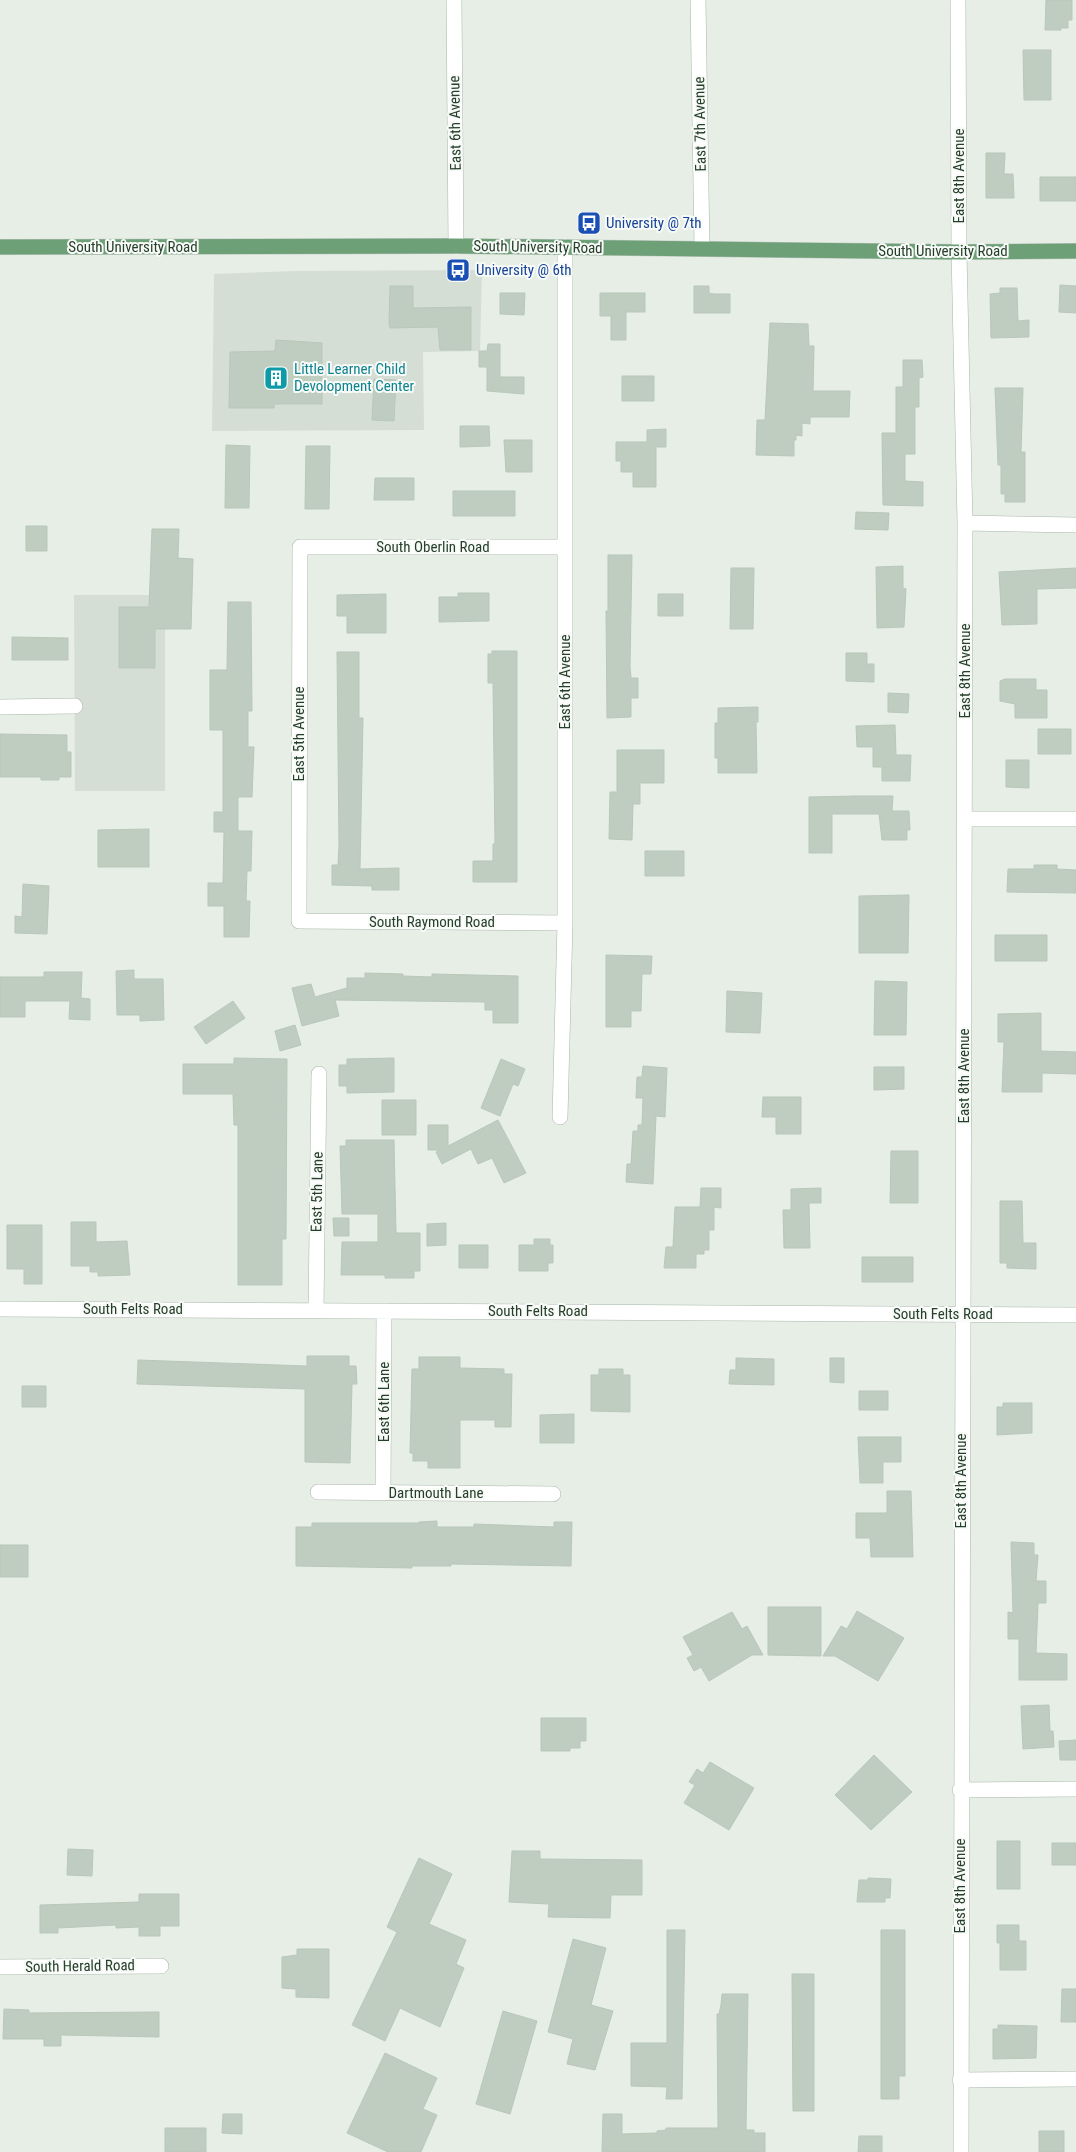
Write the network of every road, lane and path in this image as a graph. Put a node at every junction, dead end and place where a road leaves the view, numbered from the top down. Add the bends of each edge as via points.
1 (454, 0) edge
2 (698, 0) edge
3 (958, 0) edge
4 (456, 246) junction
5 (0, 247) edge
6 (565, 247) junction
7 (702, 248) junction
8 (1076, 251) edge
9 (960, 252) junction
10 (965, 523) junction
11 (1076, 525) edge
12 (300, 547) joint
13 (566, 547) junction
14 (75, 706) dead end
15 (0, 707) edge
16 (965, 819) junction
17 (1076, 819) edge
18 (299, 921) joint
19 (566, 923) junction
20 (319, 1074) dead end
21 (560, 1117) dead end
22 (0, 1309) edge
23 (316, 1310) junction
24 (384, 1311) junction
25 (962, 1314) junction
26 (1076, 1315) edge
27 (318, 1492) dead end
28 (383, 1493) junction
29 (553, 1494) dead end
30 (1076, 1789) edge
31 (960, 1790) junction
32 (161, 1966) dead end
33 (0, 1967) edge
34 (1076, 2079) edge
35 (960, 2080) junction
36 (961, 2152) edge

1 - 4 street, East 6th Avenue
2 - 7 street, East 7th Avenue
3 - 9 street, East 8th Avenue
4 - 5 main road, South University Road
4 - 6 main road, South University Road
6 - 7 main road, South University Road
6 - 13 street, East 6th Avenue
7 - 9 main road, South University Road
8 - 9 main road, South University Road
9 - 10 street, East 8th Avenue
10 - 11 street
10 - 16 street, East 8th Avenue
12 - 13 street, South Oberlin Road
12 - 18 street, East 5th Avenue
13 - 19 street, East 6th Avenue
14 - 15 street
16 - 17 street
16 - 25 street, East 8th Avenue
18 - 19 street, South Raymond Road
19 - 21 street, East 6th Avenue
20 - 23 street, East 5th Lane
22 - 23 street, South Felts Road
23 - 24 street, South Felts Road
24 - 25 street, South Felts Road
24 - 28 street, East 6th Lane
25 - 26 street, South Felts Road
25 - 31 street, East 8th Avenue
27 - 28 street, Dartmouth Lane
28 - 29 street, Dartmouth Lane
30 - 31 street
31 - 35 street, East 8th Avenue
32 - 33 street, South Herald Road
34 - 35 street
35 - 36 street, East 8th Avenue

